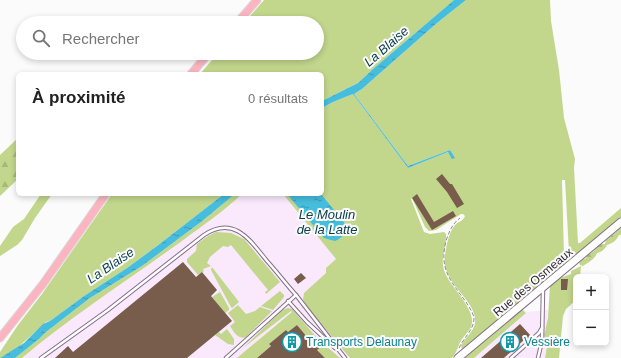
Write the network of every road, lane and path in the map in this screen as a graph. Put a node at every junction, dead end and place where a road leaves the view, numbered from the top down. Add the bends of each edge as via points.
1 (257, 0) edge
2 (243, 16) edge
3 (203, 60) edge
4 (193, 72) edge
5 (105, 196) edge
6 (460, 218) dead end
7 (621, 222) edge
8 (543, 287) junction
9 (296, 295) junction
10 (288, 301) junction
11 (543, 326) junction
12 (0, 338) edge
13 (341, 354) junction
14 (458, 356) edge
15 (41, 358) edge
16 (226, 358) edge
17 (345, 358) edge
18 (511, 358) edge
19 (538, 358) edge

1 - 2 main road
3 - 4 main road
5 - 12 main road via 43,284
6 - 14 path via 453,224 448,236 444,260 445,271 451,284 473,315 473,326 462,341
7 - 8 main road, Rue des Osmeaux
8 - 11 lane
8 - 14 main road, Rue des Osmeaux
9 - 10 lane
9 - 13 lane
9 - 15 lane via 247,236 231,229 216,229 204,234 108,310
10 - 13 lane
10 - 16 lane
11 - 18 lane via 540,332
11 - 19 lane
13 - 17 lane

